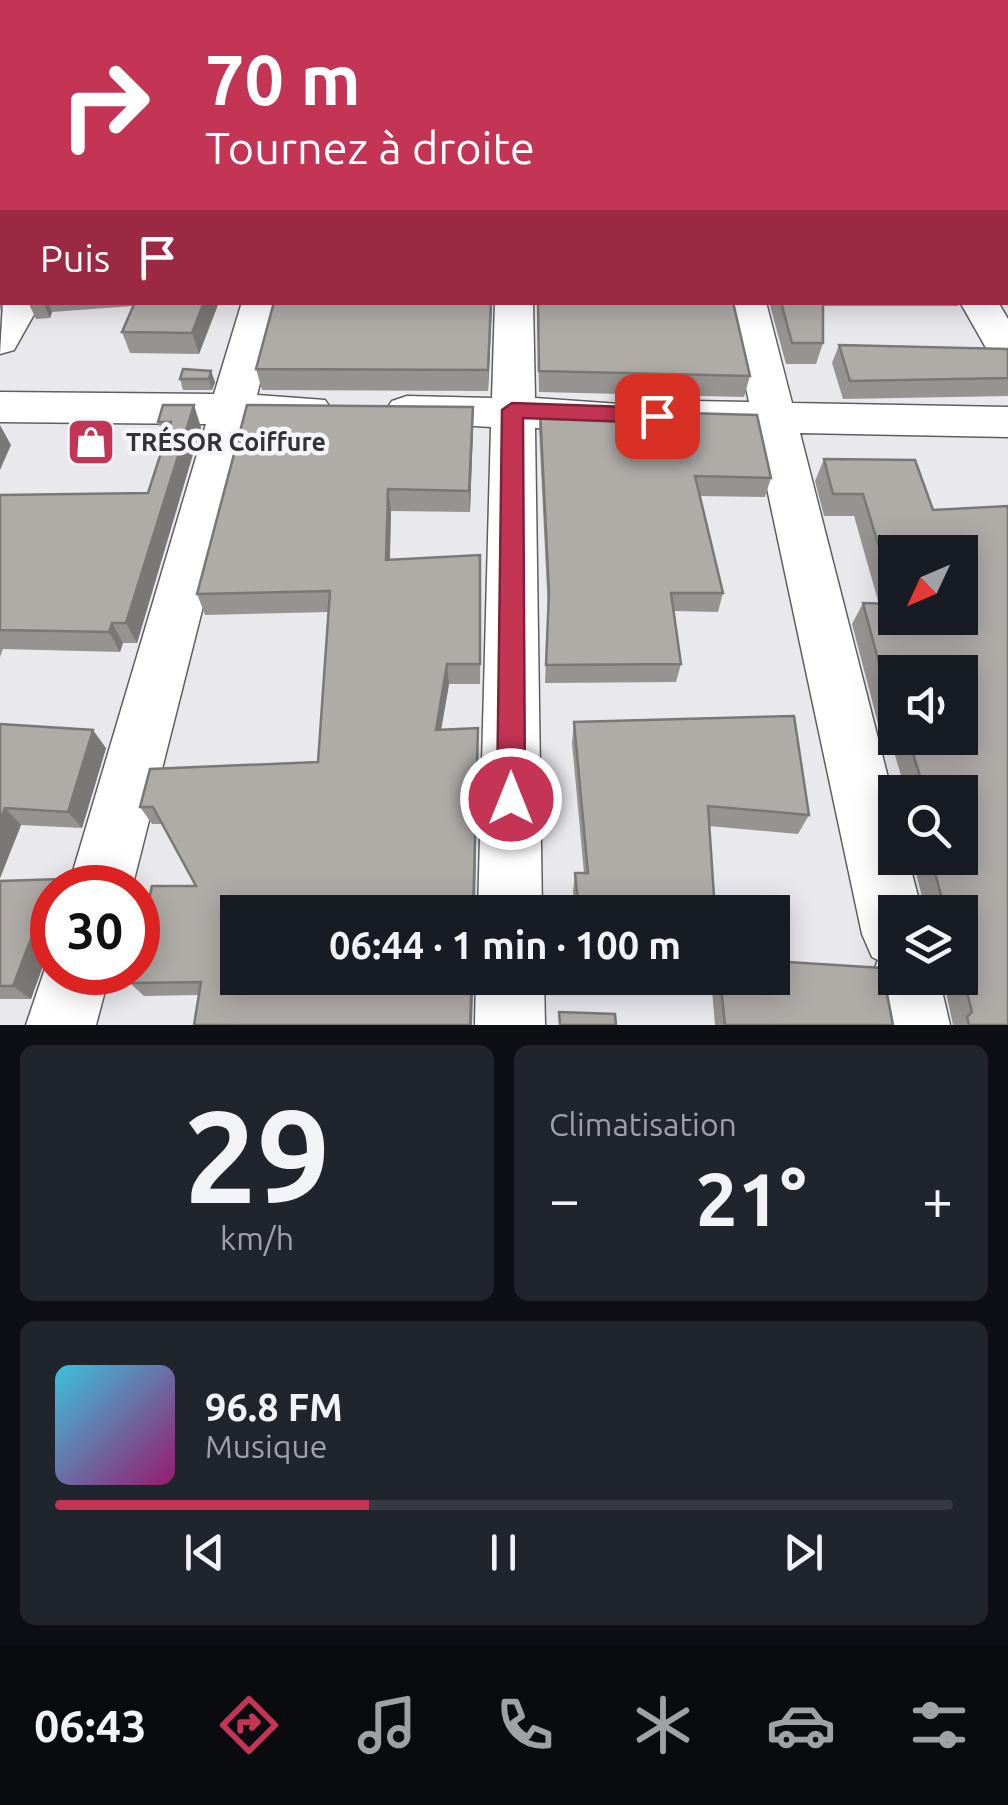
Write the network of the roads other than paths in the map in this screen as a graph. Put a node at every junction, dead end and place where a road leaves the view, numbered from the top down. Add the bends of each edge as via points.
1 (20, 305) edge
2 (259, 305) edge
3 (514, 305) edge
4 (748, 305) edge
5 (981, 305) edge
6 (0, 341) edge
7 (1008, 353) edge
8 (0, 407) edge
9 (234, 408) junction
10 (512, 410) junction
11 (777, 417) junction
12 (1008, 422) edge
13 (106, 865) edge
14 (510, 895) edge
15 (886, 895) edge
16 (69, 995) edge
17 (510, 995) edge
18 (909, 995) edge
19 (61, 1025) edge
20 (510, 1025) edge
21 (915, 1025) edge

1 - 6 street
2 - 9 street
3 - 10 street
4 - 11 street
5 - 7 street
8 - 9 street
9 - 10 street
9 - 13 street
10 - 11 street
10 - 14 street
11 - 12 street
11 - 15 street
16 - 19 street
17 - 20 street
18 - 21 street

